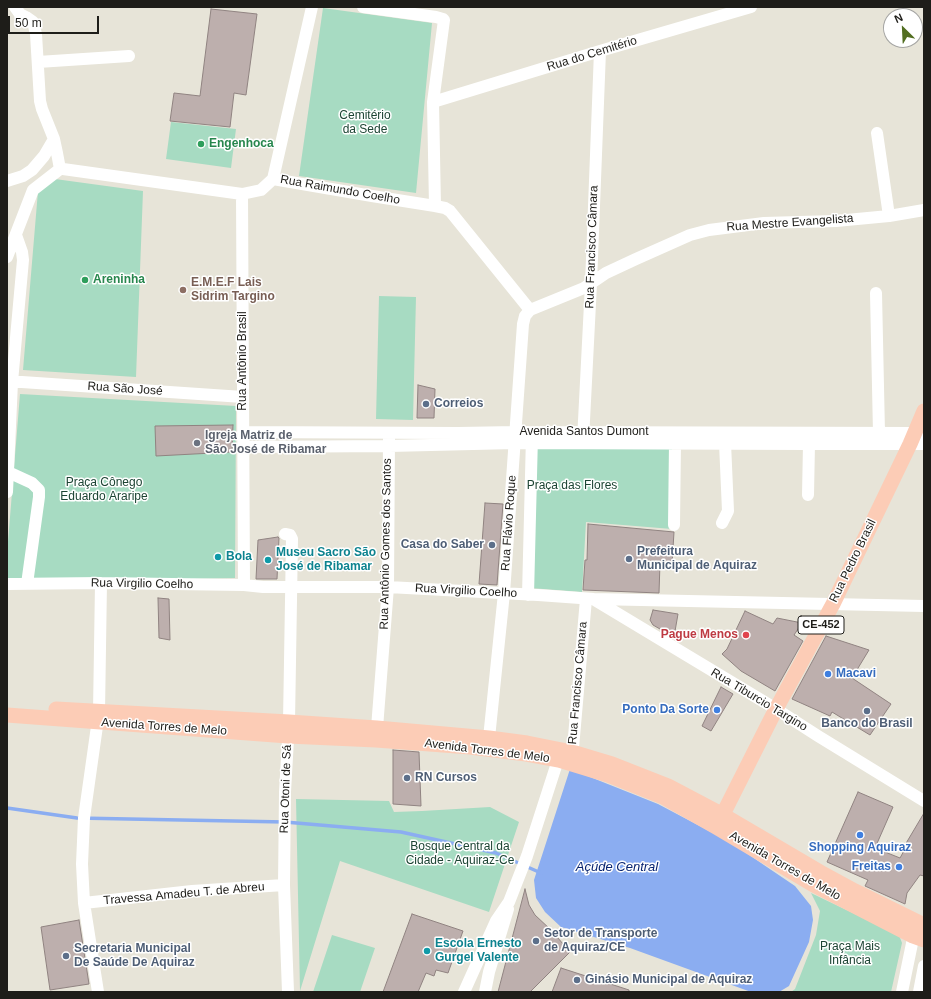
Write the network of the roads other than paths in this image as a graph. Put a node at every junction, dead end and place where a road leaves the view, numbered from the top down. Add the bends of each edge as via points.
1 (15, 7) edge
2 (312, 7) edge
3 (363, 7) edge
4 (751, 7) edge
5 (600, 51) junction
6 (130, 56) dead end
7 (38, 62) junction
8 (433, 102) junction
9 (877, 133) dead end
10 (54, 139) junction
11 (60, 169) junction
12 (273, 179) junction
13 (7, 181) edge
14 (242, 194) junction
15 (435, 206) junction
16 (924, 210) edge
17 (889, 216) junction
18 (16, 235) junction
19 (7, 257) edge
20 (591, 284) junction
21 (876, 293) dead end
22 (530, 310) junction
23 (9, 382) edge
24 (243, 397) junction
25 (924, 412) edge
26 (244, 432) junction
27 (315, 432) junction
28 (389, 432) junction
29 (879, 433) junction
30 (516, 437) junction
31 (531, 438) junction
32 (584, 438) junction
33 (918, 438) edge
34 (458, 439) junction
35 (675, 444) junction
36 (725, 444) junction
37 (809, 444) junction
38 (315, 446) junction
39 (388, 446) junction
40 (244, 447) junction
41 (8, 472) junction
42 (7, 492) edge
43 (808, 495) dead end
44 (722, 523) dead end
45 (674, 525) dead end
46 (285, 534) dead end
47 (101, 583) junction
48 (7, 584) edge
49 (27, 584) junction
50 (244, 585) junction
51 (291, 587) junction
52 (388, 587) junction
53 (504, 593) junction
54 (528, 595) junction
55 (590, 599) junction
56 (833, 604) junction
57 (924, 606) edge
58 (7, 706) edge
59 (776, 709) junction
60 (7, 715) edge
61 (99, 717) junction
62 (377, 728) junction
63 (289, 729) junction
64 (489, 738) junction
65 (565, 756) junction
66 (924, 801) edge
67 (720, 821) junction
68 (284, 885) junction
69 (509, 902) junction
70 (84, 903) junction
71 (919, 931) edge
72 (924, 966) edge
73 (98, 992) edge
74 (288, 992) edge
75 (464, 992) edge
76 (485, 992) edge
77 (902, 992) edge
78 (919, 992) edge

1 - 7 street via 20,14 33,22
2 - 12 street
3 - 8 street via 444,20
4 - 5 street, Rua do Cemitério
5 - 8 street, Rua do Cemitério
5 - 20 street, Rua Francisco Câmara
6 - 7 street
7 - 10 street via 42,109
8 - 15 street
9 - 17 street
10 - 11 street
10 - 13 street via 32,170
11 - 14 street, Rua Raimundo Coelho
11 - 18 street via 33,190
12 - 14 street, Rua Raimundo Coelho via 261,190
12 - 15 street, Rua Raimundo Coelho
14 - 24 street, Rua Antônio Brasil
15 - 22 street, Rua Raimundo Coelho via 450,211
16 - 17 street, Rua Mestre Evangelista
17 - 20 street, Rua Mestre Evangelista via 836,221 764,223 709,230 690,235 636,259 606,273
18 - 19 street
18 - 23 street via 23,260
20 - 22 street, Rua Mestre Evangelista
20 - 32 street, Rua Francisco Câmara
21 - 29 street
22 - 30 street, Rua Flávio Roque via 523,324
23 - 24 street, Rua São José
23 - 41 street
24 - 26 street, Rua Antônio Brasil
25 - 33 main road, Rua Pedro Brasil / CE-452
26 - 27 street, Avenida Santos Dumont
26 - 40 street
27 - 28 street, Avenida Santos Dumont
27 - 38 street
28 - 34 street, Avenida Santos Dumont
28 - 39 street, Rua Antônio Gomes dos Santos
29 - 32 street, Avenida Santos Dumont
29 - 33 street, Avenida Santos Dumont
30 - 31 street, Avenida Santos Dumont
30 - 34 street, Avenida Santos Dumont
30 - 53 street, Rua Flávio Roque
31 - 32 street, Avenida Santos Dumont
31 - 54 street, Rua Flávio Roque
32 - 35 street, Avenida Santos Dumont
33 - 37 street, Avenida Santos Dumont
33 - 56 main road, Rua Pedro Brasil / CE-452
34 - 39 street, Avenida Santos Dumont
35 - 36 street, Avenida Santos Dumont
35 - 45 street
36 - 37 street, Avenida Santos Dumont
36 - 44 street via 728,511
37 - 43 street
38 - 39 street, Avenida Santos Dumont
38 - 40 street, Avenida Santos Dumont
39 - 52 street, Rua Antônio Gomes dos Santos
40 - 50 street
41 - 42 street
41 - 49 street via 32,483 39,490
46 - 51 street, Rua Otoni de Sá via 290,535 292,539
47 - 49 street, Rua Virgilio Coelho
47 - 50 street, Rua Virgilio Coelho
47 - 61 street
48 - 49 street, Rua Virgilio Coelho
50 - 51 street, Rua Virgilio Coelho
51 - 52 street, Rua Virgilio Coelho
51 - 63 street, Rua Otoni de Sá
52 - 53 street, Rua Virgilio Coelho
52 - 62 street, Rua Antônio Gomes dos Santos
53 - 54 street, Rua Virgilio Coelho
53 - 64 street, Rua Flávio Roque
54 - 55 street, Rua Virgilio Coelho
55 - 56 street, Rua Virgilio Coelho
55 - 59 street, Rua Tiburcio Targino
55 - 65 street, Rua Francisco Câmara via 574,748
56 - 57 street, Rua Virgilio Coelho
56 - 59 main road, Rua Pedro Brasil / CE-452
58 - 61 main road, Avenida Torres de Melo
59 - 66 street, Rua Tiburcio Targino
59 - 67 main road, Rua Pedro Brasil / CE-452
60 - 61 main road, Avenida Torres de Melo
61 - 63 main road, Avenida Torres de Melo
61 - 70 street via 84,818
62 - 63 main road, Avenida Torres de Melo
62 - 64 main road, Avenida Torres de Melo
63 - 65 main road, Avenida Torres de Melo via 376,740
63 - 68 street, Rua Otoni de Sá
64 - 65 main road, Avenida Torres de Melo via 527,743
65 - 67 main road, Avenida Torres de Melo via 612,764 668,786
65 - 69 street, Rua Francisco Câmara via 557,762 527,856
67 - 71 main road, Avenida Torres de Melo via 871,900
68 - 70 street, Travessa Amadeu T. de Abreu via 192,891
68 - 74 street, Rua Otoni de Sá
69 - 75 street via 496,921
69 - 76 street
70 - 73 street
71 - 77 street
72 - 78 street

